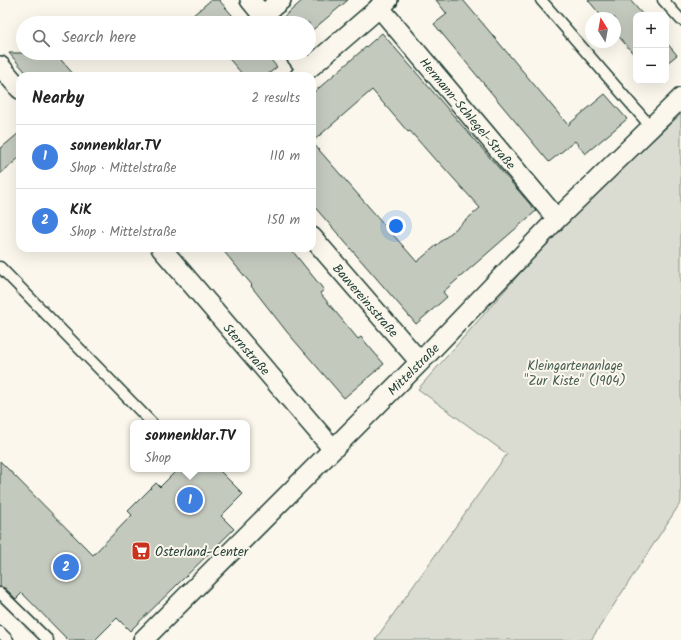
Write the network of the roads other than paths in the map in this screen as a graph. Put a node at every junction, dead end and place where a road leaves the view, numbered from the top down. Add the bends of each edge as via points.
1 (250, 0) edge
2 (281, 0) edge
3 (541, 0) edge
4 (663, 0) edge
5 (384, 4) edge
6 (263, 16) edge
7 (268, 16) edge
8 (681, 20) edge
9 (298, 60) edge
10 (0, 66) edge
11 (304, 72) edge
12 (305, 72) edge
13 (16, 84) edge
14 (681, 98) edge
15 (651, 127) junction
16 (557, 218) junction
17 (316, 242) edge
18 (164, 252) edge
19 (0, 268) edge
20 (420, 362) junction
21 (149, 420) edge
22 (333, 449) junction
23 (0, 594) edge
24 (0, 632) edge
25 (8, 640) edge
26 (48, 640) edge
27 (143, 640) edge

1 - 6 street
2 - 7 street
3 - 15 lane
4 - 8 lane
5 - 12 street
5 - 16 street, Hermann-Schlegel-Straße
9 - 11 street
10 - 13 street
14 - 15 street, Mittelstraße
15 - 16 street, Mittelstraße
16 - 20 street, Mittelstraße
17 - 20 street, Bauvereinsstraße
18 - 22 street, Sternstraße
19 - 21 lane
20 - 22 street, Mittelstraße
22 - 27 street, Mittelstraße
23 - 26 lane
24 - 25 lane

